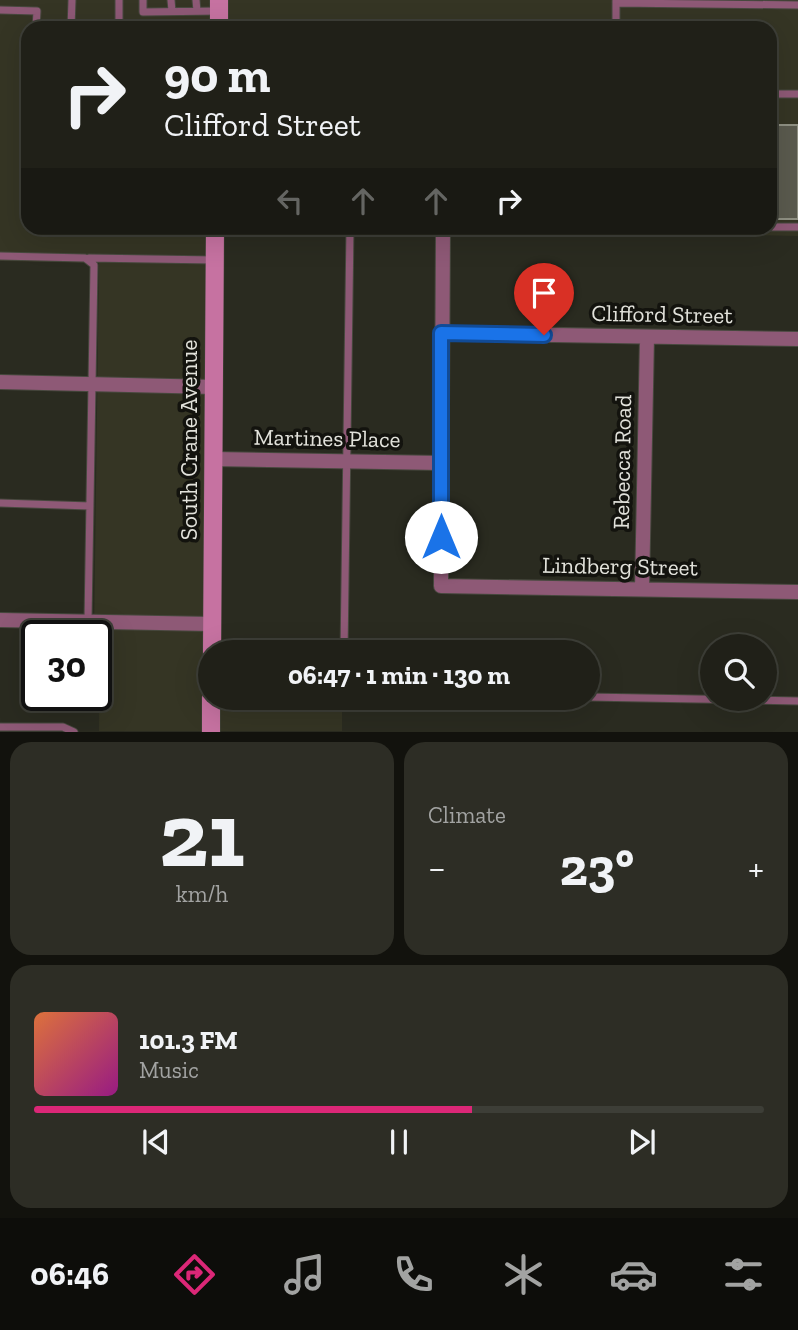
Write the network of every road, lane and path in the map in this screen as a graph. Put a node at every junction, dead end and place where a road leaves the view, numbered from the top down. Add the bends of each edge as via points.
1 (72, 0) edge
2 (119, 0) edge
3 (143, 0) edge
4 (171, 0) edge
5 (196, 0) edge
6 (616, 1) edge
7 (797, 3) edge
8 (0, 10) edge
9 (197, 11) junction
10 (172, 12) junction
11 (219, 13) edge
12 (36, 21) edge
13 (71, 21) edge
14 (119, 21) edge
15 (616, 21) edge
16 (777, 93) edge
17 (798, 94) edge
18 (777, 226) edge
19 (798, 227) edge
20 (215, 235) edge
21 (350, 235) edge
22 (443, 235) edge
23 (0, 256) edge
24 (85, 258) junction
25 (214, 260) junction
26 (441, 333) junction
27 (647, 337) junction
28 (798, 339) edge
29 (0, 382) edge
30 (93, 384) junction
31 (214, 387) junction
32 (212, 459) junction
33 (348, 461) junction
34 (441, 463) junction
35 (0, 503) edge
36 (90, 506) junction
37 (642, 589) junction
38 (798, 592) edge
39 (0, 620) edge
40 (21, 620) edge
41 (88, 620) edge
42 (112, 621) edge
43 (212, 624) junction
44 (212, 640) edge
45 (344, 640) edge
46 (600, 697) edge
47 (798, 701) edge
48 (211, 710) edge
49 (0, 727) edge
50 (74, 732) edge
51 (211, 732) edge

1 - 13 lane
2 - 14 lane
3 - 10 lane via 143,12
4 - 10 lane
5 - 9 lane
6 - 7 lane
6 - 15 lane
8 - 12 lane via 37,11
9 - 10 lane
9 - 11 lane
16 - 17 lane
18 - 19 lane
20 - 25 main road, South Crane Avenue
21 - 33 lane
22 - 26 street
23 - 24 lane
24 - 25 lane
24 - 30 lane via 94,265
25 - 31 main road, South Crane Avenue
26 - 27 street, Clifford Street
26 - 34 street
27 - 28 street, Clifford Street
27 - 37 street, Rebecca Road
29 - 30 street
30 - 31 street
30 - 36 lane
31 - 32 main road, South Crane Avenue
32 - 33 street, Martines Place
32 - 43 main road, South Crane Avenue
33 - 34 street, Martines Place
33 - 45 lane
34 - 37 street, Lindberg Street via 441,586
35 - 36 lane
36 - 41 lane
37 - 38 street, Lindberg Street
39 - 40 street
42 - 43 street
43 - 44 main road, South Crane Avenue
46 - 47 lane
48 - 51 main road
49 - 50 lane via 63,727

